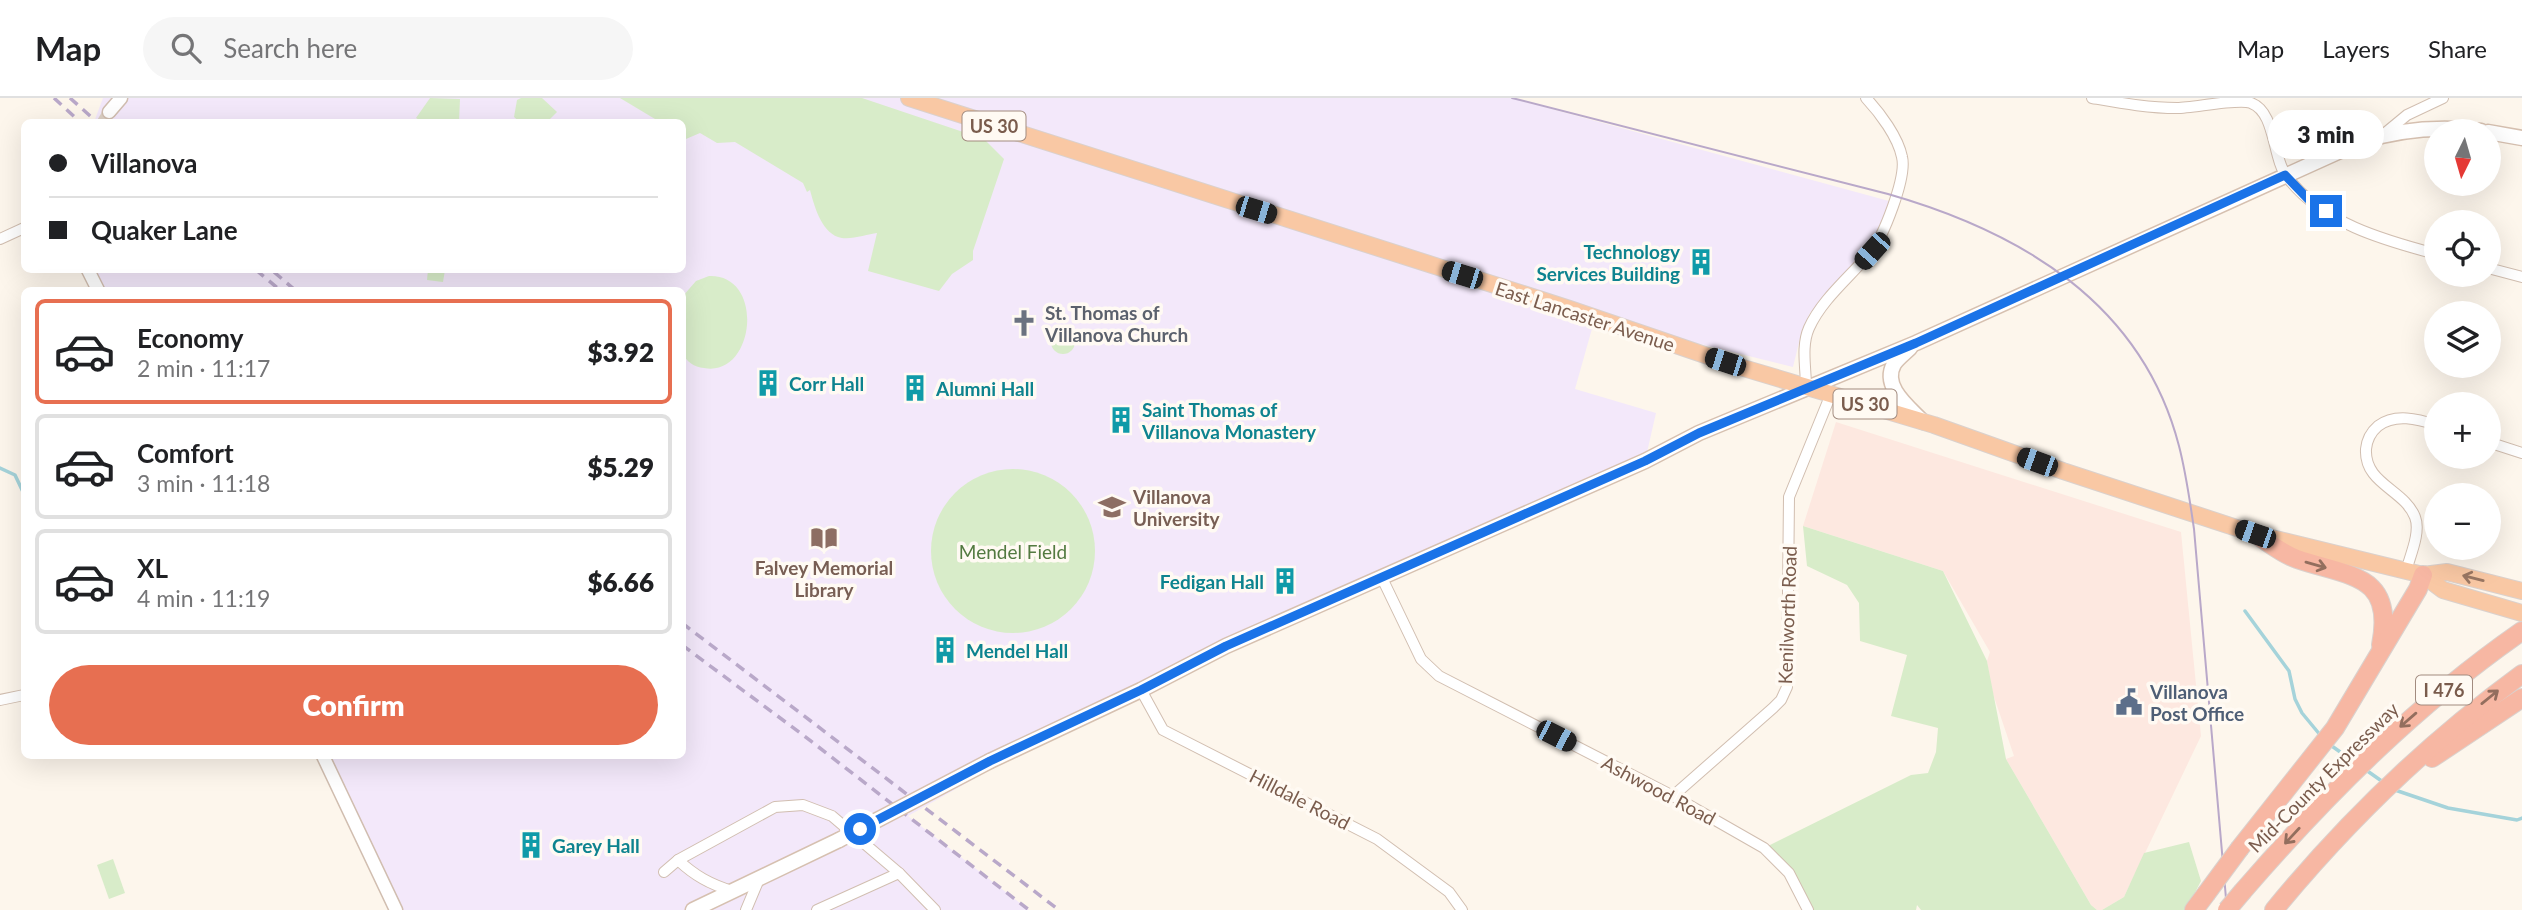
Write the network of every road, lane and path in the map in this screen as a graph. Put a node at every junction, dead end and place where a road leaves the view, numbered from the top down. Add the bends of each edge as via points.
1 (119, 98) edge
2 (909, 98) edge
3 (1866, 98) edge
4 (2092, 98) edge
5 (2443, 98) edge
6 (109, 112) tunnel mouth
7 (2424, 129) edge
8 (2501, 134) edge
9 (2383, 135) junction
10 (2522, 138) edge
11 (2285, 175) junction
12 (21, 229) edge
13 (0, 239) edge
14 (2424, 251) edge
15 (2501, 271) edge
16 (2522, 277) edge
17 (1916, 343) junction
18 (1806, 387) junction
19 (1831, 394) junction
20 (1923, 422) junction
21 (2424, 422) edge
22 (2501, 446) edge
23 (2522, 453) edge
24 (2255, 534) junction
25 (2414, 573) junction
26 (1381, 576) junction
27 (2522, 591) edge
28 (2522, 613) edge
29 (2521, 632) edge
30 (2379, 655) junction
31 (2522, 674) edge
32 (1141, 690) junction
33 (21, 696) edge
34 (2522, 698) edge
35 (0, 700) edge
36 (324, 759) edge
37 (2398, 778) junction
38 (1673, 796) junction
39 (678, 860) junction
40 (664, 872) dead end
41 (899, 873) junction
42 (760, 878) junction
43 (732, 891) junction
44 (396, 910) edge
45 (693, 910) edge
46 (746, 910) edge
47 (817, 910) edge
48 (936, 910) edge
49 (1462, 910) edge
50 (1808, 910) edge
51 (2194, 910) edge
52 (2227, 910) edge
53 (2274, 910) edge

1 - 6 street
2 - 18 highway, East Lancaster Avenue / US 30
3 - 18 street via 1902,155 1901,177 1882,236 1809,327
4 - 11 street via 2179,108 2250,102 2263,111
5 - 9 street via 2407,115
7 - 9 main road
8 - 10 main road
9 - 11 main road
11 - 14 street via 2308,199 2344,222 2378,239
11 - 17 main road
12 - 13 street
15 - 16 street
17 - 18 main road
17 - 20 main road via 1893,366 1891,383
18 - 19 highway, East Lancaster Avenue / US 30
18 - 26 main road
19 - 20 highway, East Lancaster Avenue / US 30
19 - 38 street, Kenilworth Road via 1789,497 1787,687 1773,708
20 - 24 highway, East Lancaster Avenue / US 30
21 - 25 street via 2390,419 2373,430 2367,445 2369,468 2416,519
22 - 23 street
24 - 25 highway, East Lancaster Avenue / US 30
24 -> 30 highway via 2294,558 2369,584 2385,617
27 -> 25 highway, East Lancaster Avenue / US 30 via 2447,572
25 - 28 highway, East Lancaster Avenue / US 30 via 2442,590
25 - 30 highway via 2418,589
26 - 32 main road
26 - 38 street, Ashwood Road via 1421,659 1439,676
29 -> 52 highway, Mid-County Expressway / I 476, bridge via 2426,705 2373,753
30 - 51 highway, bridge via 2335,728
37 -> 31 highway, I 476
32 - 42 main road, bridge
32 - 49 street, Hilldale Road via 1163,730 1377,839 1449,892
33 - 35 street
34 - 37 highway
36 - 44 street
37 - 53 highway, I 476
38 - 50 street, Ashwood Road via 1765,848 1789,873
39 - 40 street
39 - 41 street via 775,807 803,805 832,816
39 - 43 street via 709,884
41 - 47 street
41 - 48 street
42 - 43 main road
42 - 46 street
43 - 45 main road

